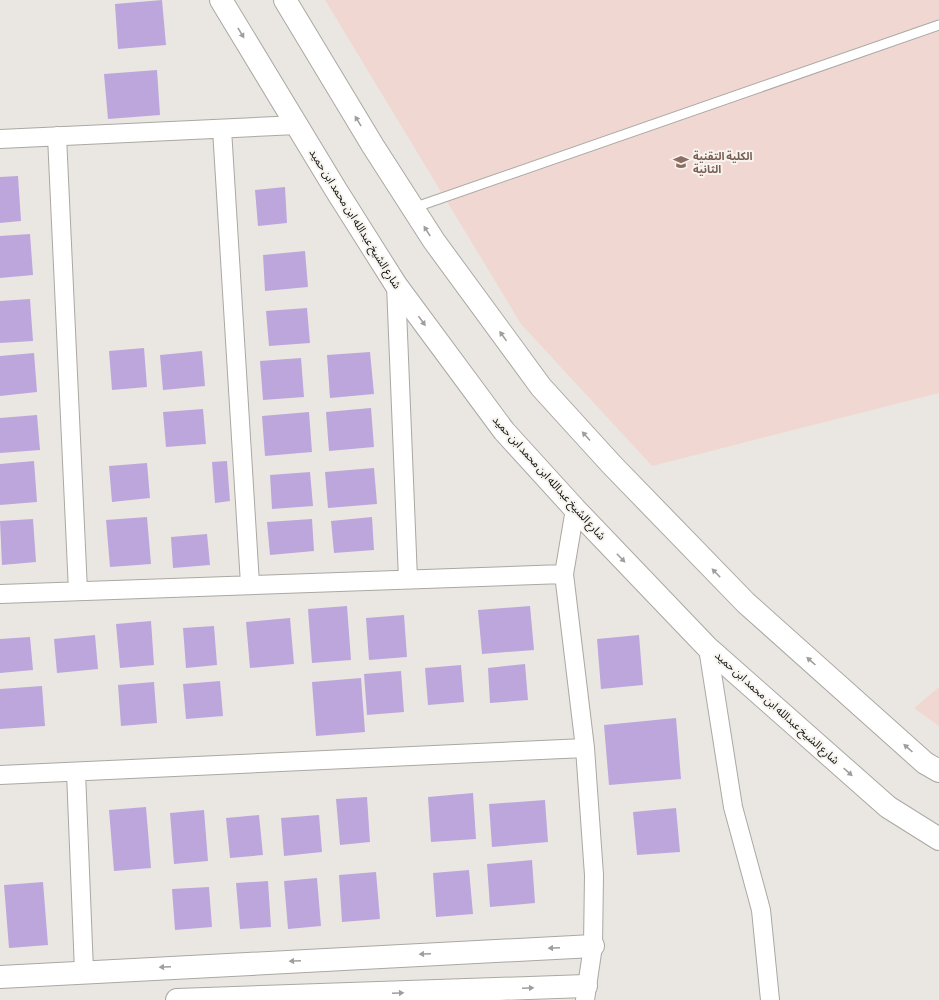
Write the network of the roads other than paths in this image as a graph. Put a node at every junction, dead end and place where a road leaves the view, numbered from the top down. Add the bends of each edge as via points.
1 (221, 0) edge
2 (286, 0) edge
3 (939, 25) edge
4 (297, 125) junction
5 (222, 129) junction
6 (57, 136) junction
7 (0, 139) edge
8 (413, 208) junction
9 (396, 285) junction
10 (575, 509) junction
11 (564, 574) junction
12 (408, 579) junction
13 (250, 584) junction
14 (78, 590) junction
15 (0, 594) edge
16 (708, 648) junction
17 (585, 748) junction
18 (939, 771) edge
19 (76, 772) junction
20 (0, 775) edge
21 (939, 839) edge
22 (593, 946) junction
23 (84, 971) junction
24 (0, 977) edge
25 (586, 993) edge
26 (251, 999) edge
27 (177, 1000) edge
28 (770, 1000) edge

1 -> 4 street, شارع الشيخ عبدالله ابن محمد ابن حميد
8 -> 2 street
3 - 8 lane
4 - 5 street
4 - 9 street, شارع الشيخ عبدالله ابن محمد ابن حميد
5 - 6 street
5 - 13 street
6 - 7 street
6 - 14 street
18 -> 8 street via 925,763 746,603 612,465 541,387 434,241
9 -> 10 street, شارع الشيخ عبدالله ابن محمد ابن حميد via 504,431
9 - 12 street
10 - 11 street
10 -> 16 street, شارع الشيخ عبدالله ابن محمد ابن حميد
11 - 12 street
11 - 17 street
12 - 13 street
13 - 14 street
14 - 15 street
16 -> 21 street, شارع الشيخ عبدالله ابن محمد ابن حميد via 888,807
16 - 28 street via 733,807 760,910
17 - 19 street
17 - 22 street via 594,875
19 - 20 street
19 - 23 street
22 -> 23 street
22 - 25 street
23 - 24 street
26 -> 25 street
26 - 27 street

